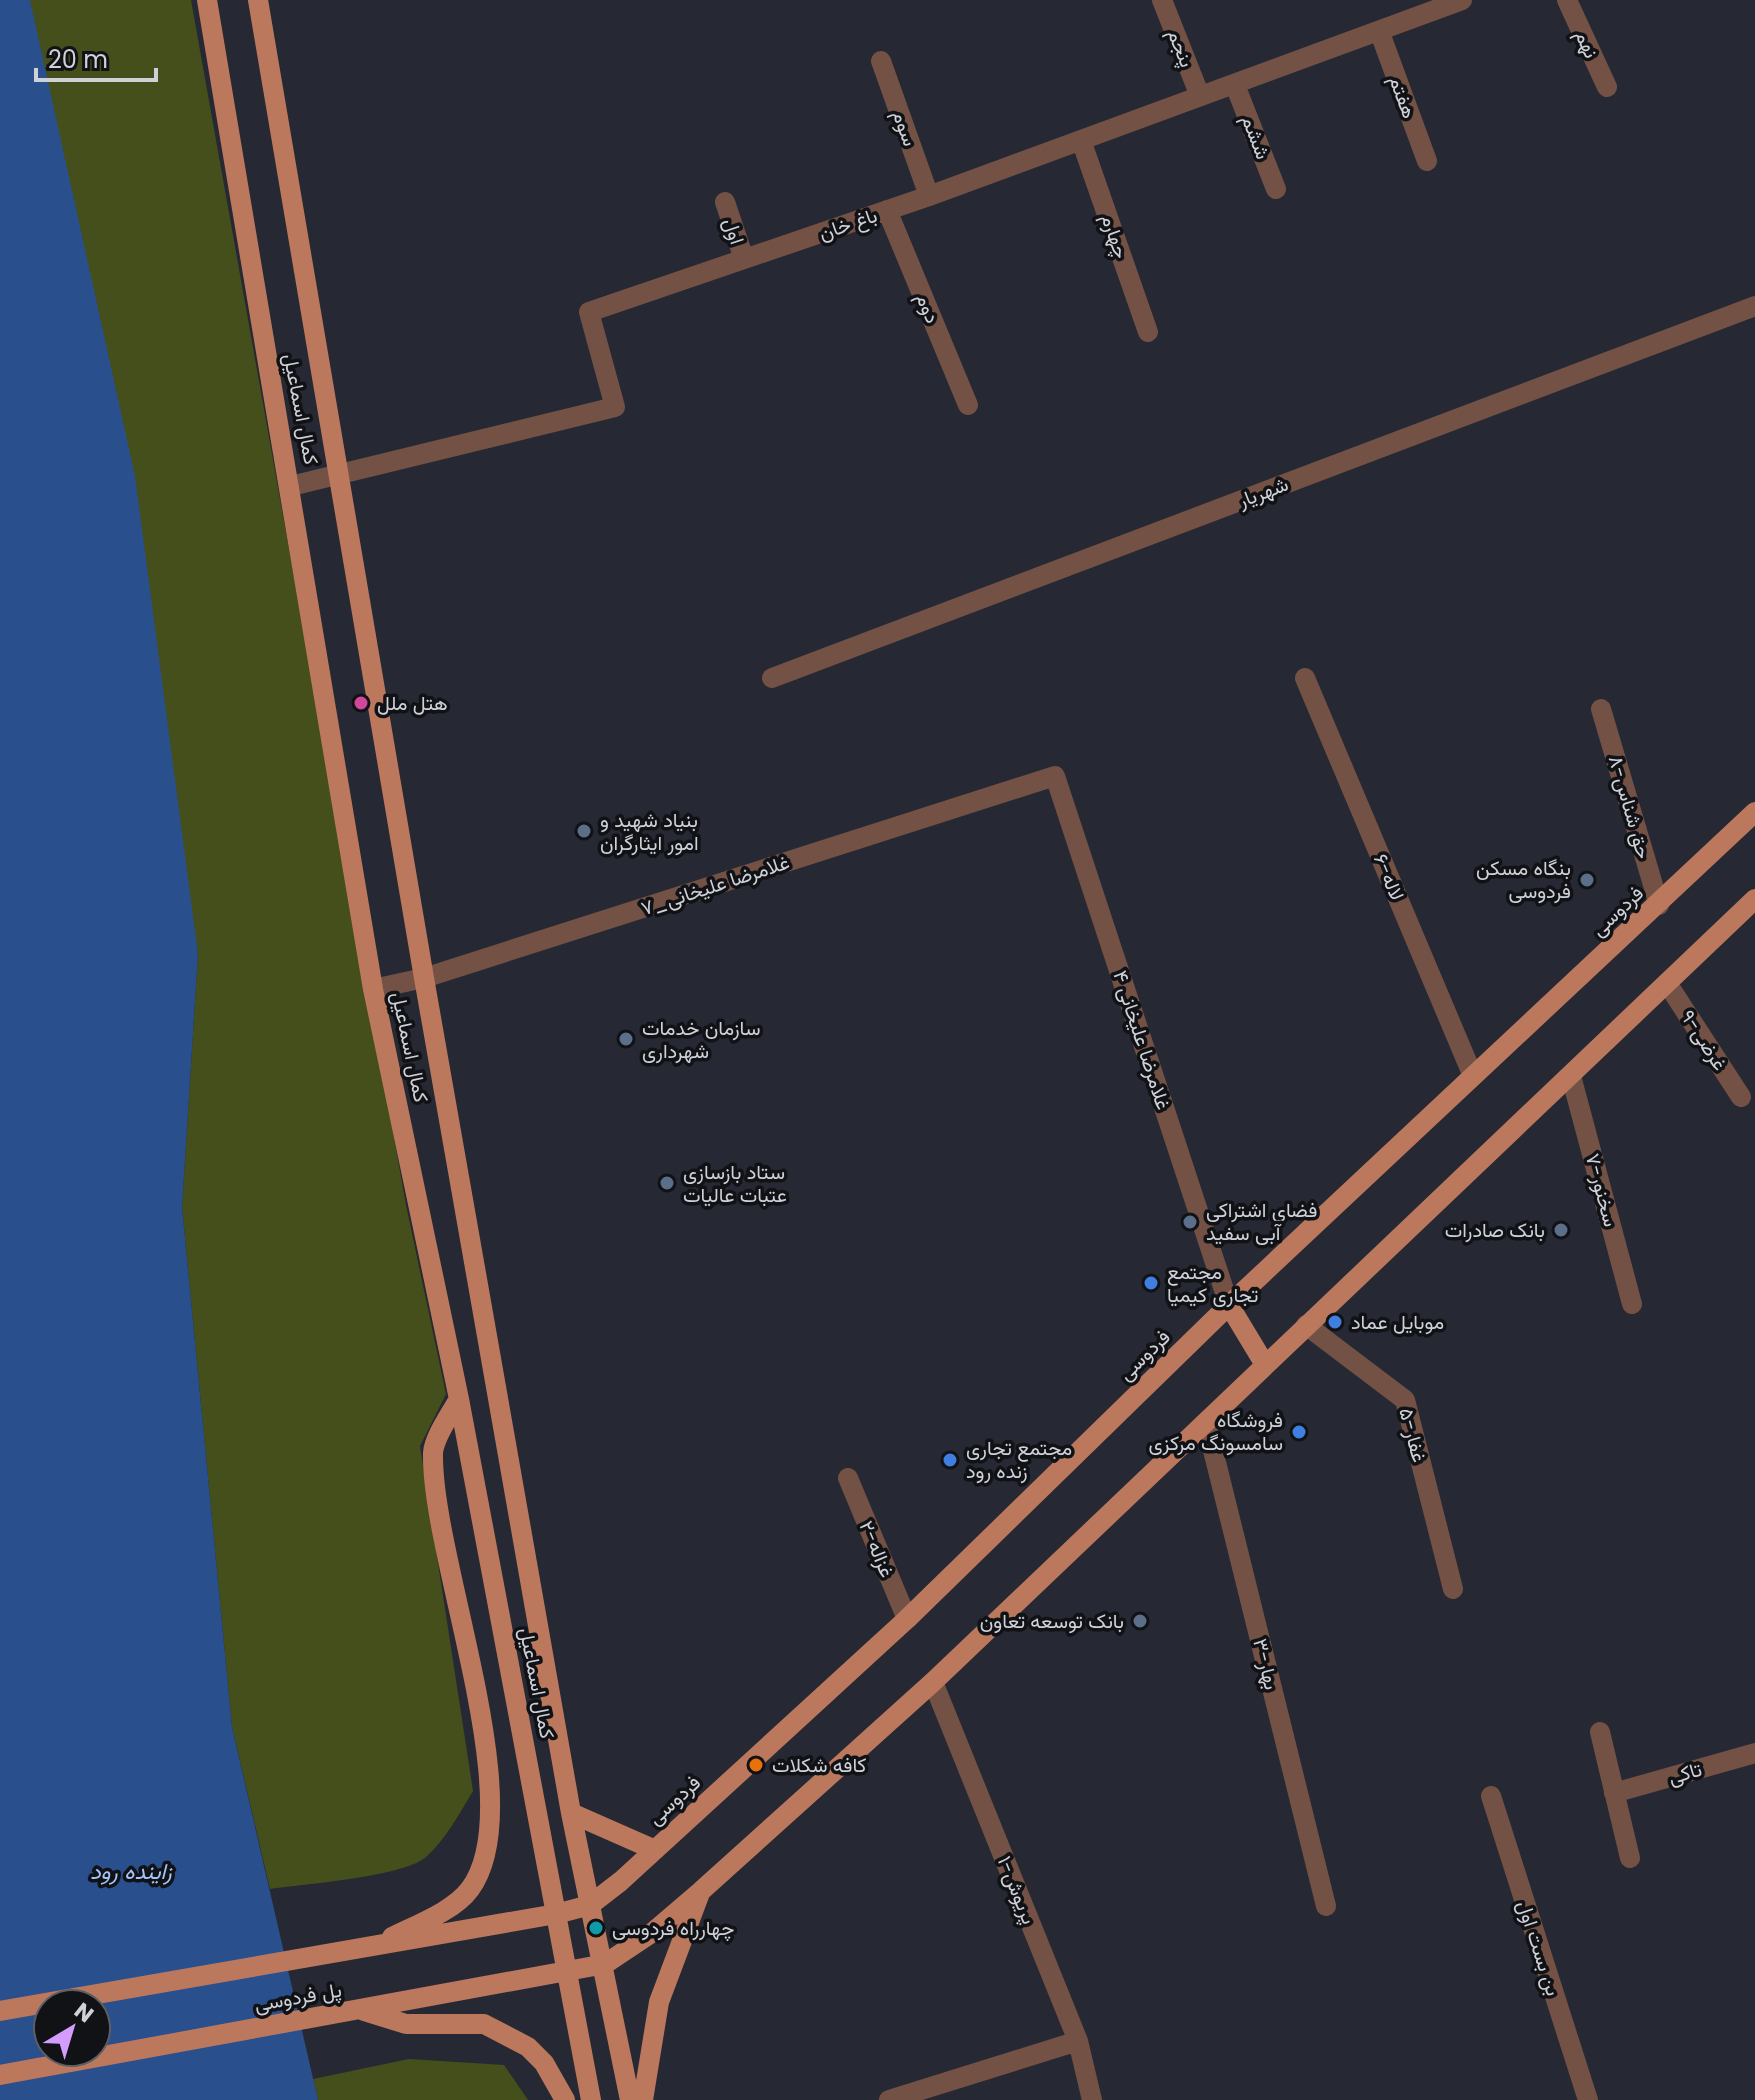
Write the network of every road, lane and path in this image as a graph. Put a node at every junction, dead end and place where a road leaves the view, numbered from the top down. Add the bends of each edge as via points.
1 (207, 0) edge
2 (258, 0) edge
3 (1162, 0) edge
4 (1462, 0) edge
5 (1567, 0) edge
6 (1380, 33) junction
7 (881, 61) dead end
8 (1235, 85) junction
9 (1607, 87) dead end
10 (1200, 96) junction
11 (1081, 140) junction
12 (1427, 161) dead end
13 (1276, 189) dead end
14 (929, 196) junction
15 (725, 202) dead end
16 (887, 210) junction
17 (744, 259) junction
18 (1755, 306) edge
19 (1148, 332) dead end
20 (968, 405) dead end
21 (341, 474) junction
22 (291, 486) junction
23 (772, 678) dead end
24 (1305, 678) dead end
25 (1601, 709) dead end
26 (1055, 776) joint
27 (1755, 812) edge
28 (1755, 899) edge
29 (1659, 905) junction
30 (424, 978) junction
31 (1667, 983) junction
32 (373, 989) junction
33 (1473, 1076) junction
34 (1571, 1076) junction
35 (1741, 1097) dead end
36 (1632, 1304) dead end
37 (1229, 1305) junction
38 (1306, 1325) junction
39 (1264, 1363) junction
40 (459, 1399) junction
41 (1206, 1422) junction
42 (848, 1478) dead end
43 (1453, 1589) dead end
44 (907, 1619) junction
45 (933, 1682) junction
46 (1600, 1732) dead end
47 (1755, 1753) edge
48 (1614, 1793) junction
49 (1491, 1796) dead end
50 (571, 1813) junction
51 (655, 1850) junction
52 (1630, 1858) dead end
53 (701, 1891) junction
54 (590, 1905) junction
55 (1326, 1906) dead end
56 (556, 1914) junction
57 (367, 1949) junction
58 (605, 1964) junction
59 (566, 1972) junction
60 (360, 2010) junction
61 (0, 2011) edge
62 (1078, 2041) junction
63 (0, 2075) edge
64 (565, 2100) edge
65 (591, 2100) edge
66 (630, 2100) edge
67 (643, 2100) edge
68 (889, 2100) edge
69 (1092, 2100) edge
70 (1588, 2100) edge

1 - 22 main road, کمال اسماعیل
2 - 21 main road, کمال اسماعیل
3 - 10 street, پنجم
4 - 6 street, باغ خان
5 - 9 street, نهم
6 - 8 street, باغ خان
6 - 12 street, هفتم
7 - 14 street, سوم
8 - 10 street, باغ خان
8 - 13 street, ششم
10 - 11 street, باغ خان
11 - 14 street, باغ خان
11 - 19 street, چهارم
14 - 16 street, باغ خان
15 - 17 street, اول
16 - 17 street, باغ خان
16 - 20 street, دوم
17 - 21 street, باغ خان via 589,312 615,407
18 - 23 street, شهریار
21 - 22 street
21 - 30 main road, کمال اسماعیل
22 - 32 main road, کمال اسماعیل
24 - 33 street, ۶-لاله
25 - 29 street, ۸-حق شناس
26 - 30 street, ۷_غلامرضا علیخانی
26 - 37 street, ۴ غلامرضا علیخانی
27 - 29 main road, فردوسی
28 - 31 main road
29 - 33 main road, فردوسی
30 - 32 street, ۷_غلامرضا علیخانی
30 - 50 main road, کمال اسماعیل
31 - 34 main road
31 - 35 street, ۹-غرضی
32 - 40 main road, کمال اسماعیل
33 - 37 main road, فردوسی
34 - 36 street, ۷-سخنور
34 - 38 main road
37 - 39 main road
37 - 44 main road, فردوسی
38 - 39 main road
38 - 43 street, ۵-غفار via 1405,1400
39 - 41 main road
40 - 56 main road, کمال اسماعیل
40 - 57 main road via 433,1451 482,1726 489,1836 483,1866 469,1891
41 - 45 main road
41 - 55 street, ۳-بهار
42 - 44 street, ۲-غزاله
44 - 51 main road, فردوسی
45 - 53 main road
45 - 62 street, ۱-پریوش
46 - 48 street
47 - 48 street, تاکی
48 - 52 street
49 - 70 street, بن بست اول
50 - 51 main road
50 - 54 main road, کمال اسماعیل
51 - 54 main road, فردوسی
53 - 58 main road
53 - 67 main road via 659,2002
54 - 56 main road, فردوسی
54 - 58 main road, کمال اسماعیل
56 - 57 main road, پل فردوسی
56 - 59 main road, کمال اسماعیل
57 - 61 main road, پل فردوسی
58 - 59 main road, پل فردوسی
58 - 66 main road, کمال اسماعیل
59 - 60 main road, پل فردوسی
59 - 65 main road, کمال اسماعیل
60 - 63 main road, پل فردوسی
60 - 64 main road via 406,2024 484,2024 528,2047
62 - 68 street
62 - 69 street, ۱-پریوش

